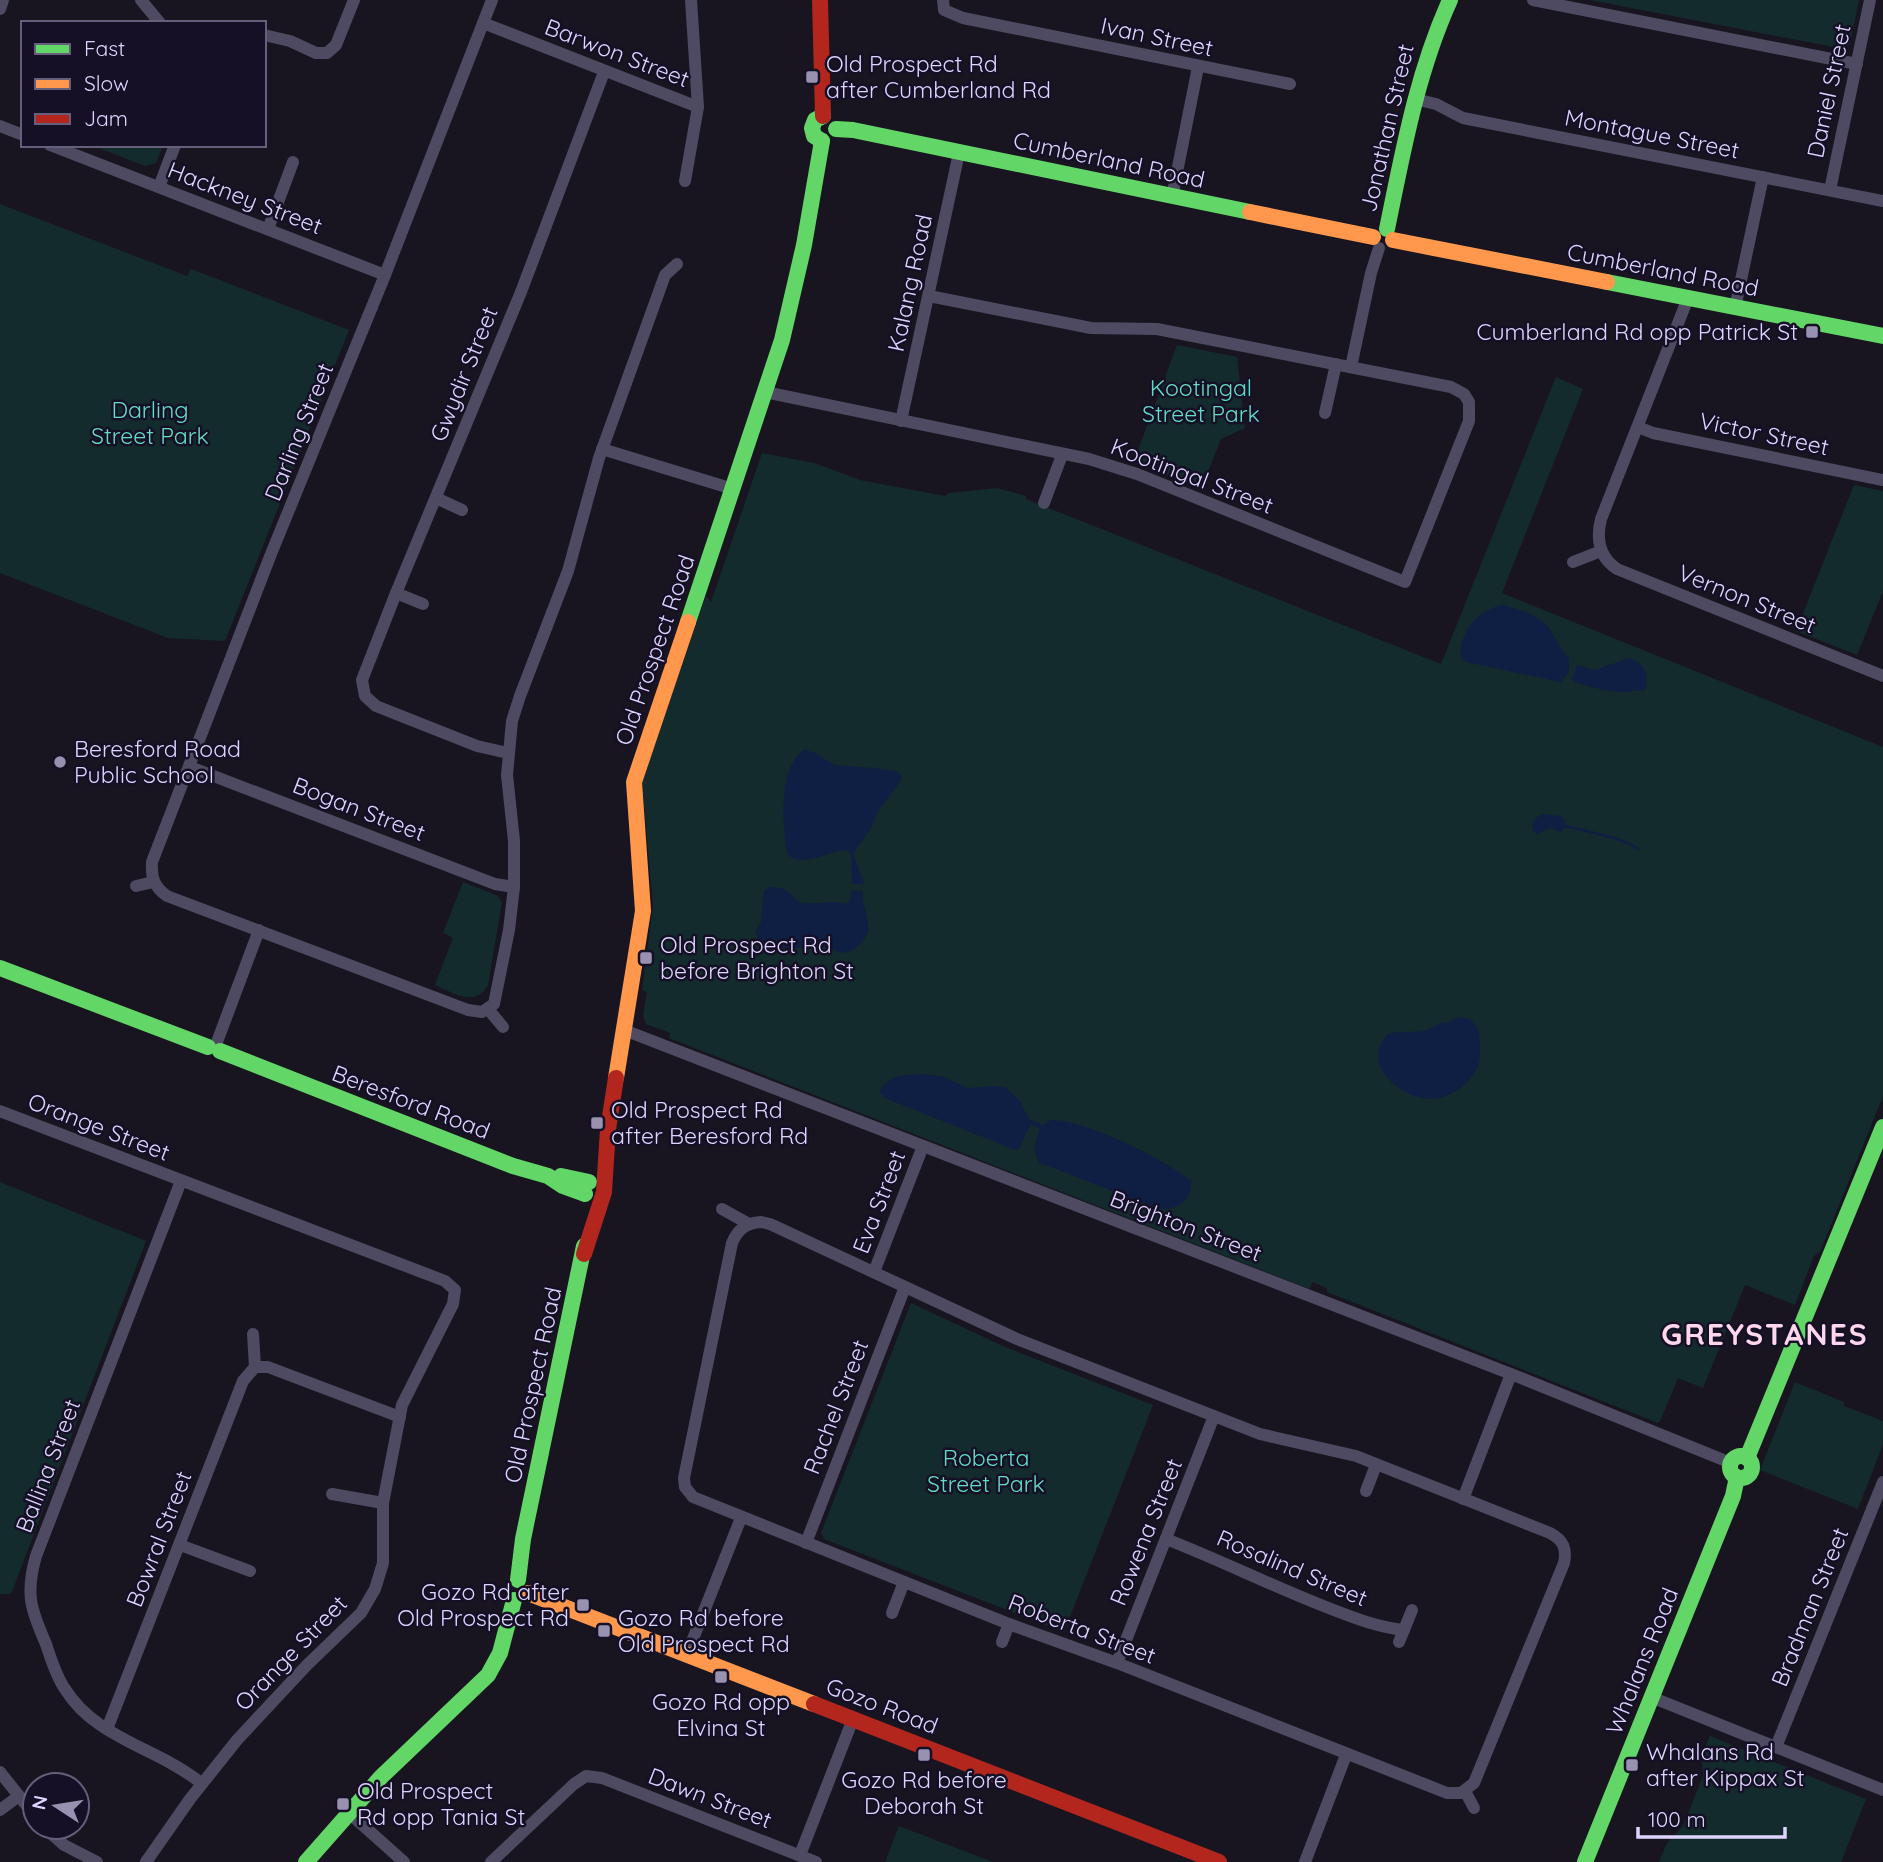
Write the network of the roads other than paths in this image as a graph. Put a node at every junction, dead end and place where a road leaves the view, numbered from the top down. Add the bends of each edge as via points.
1 (3, 0) edge
2 (141, 0) edge
3 (354, 0) edge
4 (492, 0) edge
5 (691, 0) edge
6 (820, 0) edge
7 (943, 0) edge
8 (1451, 0) edge
9 (1533, 0) edge
10 (1870, 0) edge
11 (0, 9) edge
12 (158, 21) edge
13 (483, 23) junction
14 (266, 35) edge
15 (1857, 64) junction
16 (1198, 67) junction
17 (604, 72) junction
18 (1290, 84) dead end
19 (1415, 99) junction
20 (698, 107) junction
21 (823, 116) junction
22 (0, 126) edge
23 (836, 129) junction
24 (21, 134) edge
25 (821, 141) junction
26 (55, 147) edge
27 (174, 147) edge
28 (959, 153) junction
29 (293, 162) dead end
30 (1763, 177) junction
31 (685, 181) dead end
32 (159, 187) junction
33 (1830, 190) junction
34 (1172, 197) junction
35 (1883, 201) edge
36 (268, 229) junction
37 (1383, 238) junction
38 (677, 264) dead end
39 (385, 275) junction
40 (929, 296) junction
41 (1688, 298) junction
42 (1735, 308) junction
43 (1883, 336) edge
44 (1336, 364) junction
45 (1351, 367) junction
46 (765, 392) junction
47 (1481, 392) dead end
48 (1468, 399) junction
49 (1325, 413) dead end
50 (901, 421) junction
51 (1638, 427) junction
52 (602, 449) junction
53 (1062, 455) junction
54 (1883, 480) edge
55 (733, 489) junction
56 (436, 498) junction
57 (1044, 503) dead end
58 (462, 510) dead end
59 (1601, 551) junction
60 (1573, 562) dead end
61 (396, 593) junction
62 (423, 604) dead end
63 (1883, 676) edge
64 (508, 753) junction
65 (190, 766) junction
66 (153, 882) junction
67 (136, 886) dead end
68 (514, 887) junction
69 (259, 930) junction
70 (0, 968) edge
71 (488, 1009) junction
72 (503, 1027) dead end
73 (624, 1030) junction
74 (215, 1046) junction
75 (0, 1111) edge
76 (1883, 1127) edge
77 (923, 1146) junction
78 (181, 1181) junction
79 (593, 1190) junction
80 (722, 1209) dead end
81 (749, 1224) junction
82 (874, 1272) junction
83 (905, 1287) junction
84 (253, 1334) dead end
85 (255, 1367) junction
86 (1511, 1374) junction
87 (1214, 1416) junction
88 (400, 1417) junction
89 (1376, 1465) junction
90 (1734, 1470) junction
91 (1883, 1482) edge
92 (1366, 1491) dead end
93 (332, 1494) dead end
94 (1463, 1499) junction
95 (383, 1503) junction
96 (741, 1518) junction
97 (1166, 1539) junction
98 (806, 1543) junction
99 (180, 1545) junction
100 (250, 1571) dead end
101 (904, 1582) junction
102 (520, 1591) junction
103 (1412, 1610) dead end
104 (892, 1613) dead end
105 (1009, 1625) junction
106 (1002, 1642) dead end
107 (687, 1654) junction
108 (1117, 1663) junction
109 (1651, 1697) junction
110 (853, 1719) junction
111 (107, 1729) junction
112 (1776, 1747) junction
113 (1346, 1755) junction
114 (0, 1772) edge
115 (201, 1783) junction
116 (1883, 1788) edge
117 (1465, 1791) junction
118 (19, 1796) junction
119 (21, 1798) edge
120 (1474, 1808) dead end
121 (0, 1810) edge
122 (348, 1812) junction
123 (60, 1841) edge
124 (800, 1855) junction
125 (97, 1862) edge
126 (146, 1862) edge
127 (306, 1862) edge
128 (404, 1862) edge
129 (491, 1862) edge
130 (816, 1862) edge
131 (1219, 1862) edge
132 (1305, 1862) edge
133 (1585, 1862) edge

1 - 11 street
2 - 12 street
3 - 14 street via 329,56
4 - 13 street, Darling Street
5 - 20 street
6 - 21 street
7 - 16 street, Ivan Street via 944,10 963,18
8 - 19 street, Jonathan Street via 1430,42
9 - 15 street
10 - 15 street, Daniel Street
13 - 17 street, Barwon Street
13 - 39 street, Darling Street
15 - 33 street, Daniel Street
16 - 18 street, Ivan Street
16 - 34 street
17 - 20 street, Barwon Street
17 - 56 street, Gwydir Street
19 - 30 street, Montague Street via 1463,118
19 - 37 street, Jonathan Street
20 - 31 street
21 - 23 street via 834,121
21 - 25 street via 812,128
22 - 24 street
23 - 25 street via 833,137
23 - 28 street, Cumberland Road
25 - 46 street, Old Prospect Road via 788,319
26 - 32 street, Hackney Street
27 - 32 street
28 - 34 street, Cumberland Road
28 - 40 street, Kalang Road
29 - 36 street
30 - 33 street, Montague Street
30 - 42 street
32 - 36 street, Hackney Street
33 - 35 street, Montague Street
34 - 37 street, Cumberland Road
36 - 39 street, Hackney Street
37 - 41 street, Cumberland Road
37 - 45 street
38 - 52 street via 665,275
39 - 65 street, Darling Street
40 - 44 street via 1091,328 1157,330
40 - 50 street, Kalang Road
41 - 42 street, Cumberland Road
41 - 51 street
42 - 43 street, Cumberland Road
44 - 45 street
44 - 49 street
45 - 48 street via 1451,387
46 - 50 street, Kootingal Street
46 - 55 street, Old Prospect Road
47 - 48 street
48 - 53 street, Kootingal Street via 1469,421 1405,582 1137,474
50 - 53 street, Kootingal Street
51 - 54 street, Victor Street
51 - 59 street via 1601,520
52 - 55 street
52 - 64 street via 564,580 516,708
53 - 57 street
55 - 73 street, Old Prospect Road via 634,782 643,903
56 - 58 street
56 - 61 street, Gwydir Street
59 - 60 street
59 - 63 street, Vernon Street via 1617,569
61 - 62 street
61 - 64 street, Gwydir Street via 356,693 376,706 477,746
64 - 68 street
65 - 66 street, Darling Street via 152,862
65 - 68 street, Bogan Street via 495,884
66 - 67 street
66 - 69 street via 167,896
68 - 71 street via 497,999
69 - 71 street via 468,1010
69 - 74 street
70 - 74 street, Beresford Road
71 - 72 street
73 - 77 street, Brighton Street
73 - 79 street, Old Prospect Road
74 - 79 street, Beresford Road via 513,1166 563,1185
75 - 78 street, Orange Street
76 - 90 street via 1747,1458 1739,1456
77 - 82 street, Eva Street
77 - 86 street, Brighton Street
78 - 88 street, Orange Street via 457,1289
78 - 111 street, Ballina Street via 36,1556 29,1585 33,1613 62,1685 81,1710
79 - 102 street, Old Prospect Road via 584,1254 523,1539
80 - 81 street
81 - 82 street via 770,1224
81 - 96 street, Roberta Street via 732,1242 684,1478 684,1493
82 - 83 street
83 - 87 street via 1017,1339
83 - 98 street, Rachel Street
84 - 85 street
85 - 88 street via 268,1367
85 - 99 street, Bowral Street via 243,1381
86 - 90 street, Brighton Street
86 - 94 street
87 - 89 street via 1260,1434
87 - 97 street, Rowena Street
88 - 95 street, Orange Street
89 - 92 street
89 - 94 street
90 - 109 street, Whalans Road via 1733,1496
91 - 112 street, Bradman Street
93 - 95 street
94 - 117 street via 1550,1533 1563,1543 1565,1551 1476,1779
95 - 115 street, Orange Street via 383,1563 361,1613 270,1704
96 - 98 street, Roberta Street
96 - 107 street
97 - 103 street, Rosalind Street via 1402,1636
97 - 108 street, Rowena Street
98 - 101 street, Roberta Street
99 - 100 street
99 - 111 street, Bowral Street
101 - 104 street
101 - 105 street, Roberta Street
102 - 107 street, Gozo Road
102 - 122 street, Old Prospect Road via 488,1675
105 - 106 street
105 - 108 street, Roberta Street
107 - 110 street, Gozo Road
108 - 113 street, Roberta Street
109 - 112 street
109 - 133 street, Whalans Road
110 - 124 street
110 - 131 street, Gozo Road
111 - 115 street, Ballina Street
112 - 116 street
113 - 117 street, Roberta Street via 1447,1793
113 - 132 street
114 - 118 street
115 - 126 street, Orange Street
117 - 120 street
118 - 119 street
118 - 121 street
122 - 127 street, Old Prospect Road
122 - 128 street
123 - 125 street
124 - 129 street, Dawn Street via 586,1772
124 - 130 street, Dawn Street

